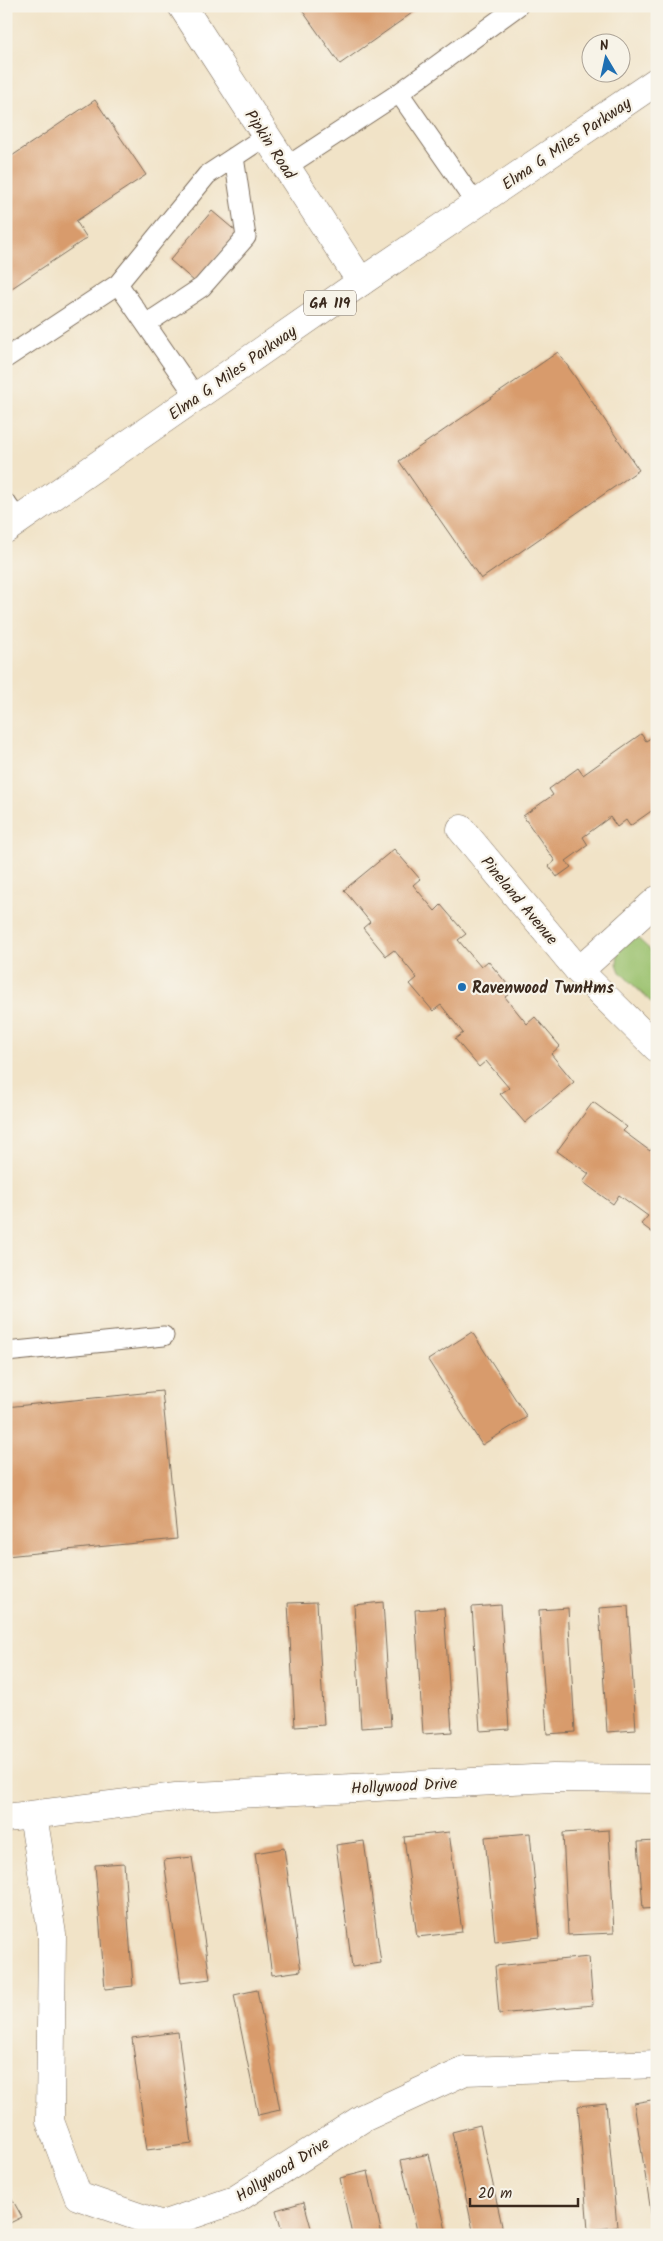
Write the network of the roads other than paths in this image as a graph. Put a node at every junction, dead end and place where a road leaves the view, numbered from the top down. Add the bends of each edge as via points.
1 (182, 6) edge
2 (518, 6) edge
3 (656, 83) edge
4 (399, 93) junction
5 (266, 136) junction
6 (234, 157) junction
7 (286, 167) junction
8 (476, 204) junction
9 (361, 282) junction
10 (118, 284) junction
11 (146, 324) junction
12 (6, 358) edge
13 (196, 397) junction
14 (10, 517) edge
15 (461, 830) dead end
16 (657, 900) edge
17 (579, 971) junction
18 (657, 1048) edge
19 (164, 1336) dead end
20 (6, 1352) edge
21 (657, 1779) edge
22 (33, 1814) junction
23 (6, 1818) edge
24 (657, 2064) edge

1 - 5 street, Pipkin Road
2 - 4 lane
3 - 8 street, Elma G Miles Parkway / GA 119
4 - 7 lane
4 - 8 lane
5 - 6 lane
5 - 7 street, Pipkin Road
6 - 10 lane via 207,175
6 - 11 lane via 246,238 202,288
7 - 9 street, Pipkin Road
8 - 9 street, Elma G Miles Parkway / GA 119
9 - 13 street, Elma G Miles Parkway / GA 119
10 - 11 lane
10 - 12 lane
11 - 13 lane
13 - 14 street, Elma G Miles Parkway / GA 119
15 - 17 street, Pineland Avenue
16 - 17 street
17 - 18 street, Pineland Avenue
19 - 20 lane
21 - 22 street, Hollywood Drive via 553,1778 176,1797
22 - 23 street, Hollywood Drive
22 - 24 street, Hollywood Drive via 52,1934 50,2121 78,2196 162,2225 234,2200 363,2118 465,2071

